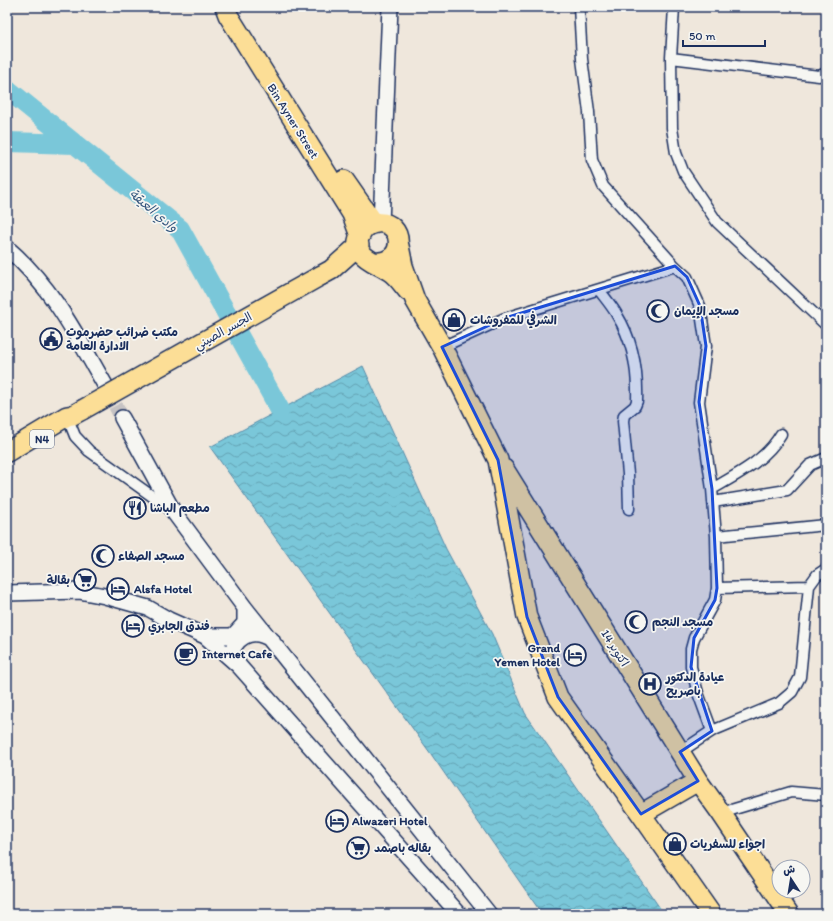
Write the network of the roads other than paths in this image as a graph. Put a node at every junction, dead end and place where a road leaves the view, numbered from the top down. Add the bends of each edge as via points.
1 (225, 7) edge
2 (232, 7) edge
3 (390, 7) edge
4 (578, 7) edge
5 (674, 7) edge
6 (671, 58) junction
7 (824, 75) edge
8 (377, 223) junction
9 (399, 246) junction
10 (7, 248) edge
11 (365, 251) junction
12 (674, 266) junction
13 (599, 290) junction
14 (415, 300) junction
15 (826, 325) edge
16 (442, 347) junction
17 (105, 385) tunnel mouth
18 (73, 416) junction
19 (122, 418) tunnel mouth
20 (781, 434) dead end
21 (7, 452) edge
22 (826, 458) edge
23 (7, 460) edge
24 (498, 460) junction
25 (712, 489) junction
26 (713, 502) junction
27 (629, 509) dead end
28 (173, 511) junction
29 (826, 525) edge
30 (716, 536) junction
31 (826, 569) edge
32 (809, 586) junction
33 (718, 588) junction
34 (7, 593) edge
35 (245, 608) junction
36 (204, 636) junction
37 (272, 640) junction
38 (239, 666) junction
39 (712, 731) junction
40 (680, 752) junction
41 (698, 781) junction
42 (826, 794) edge
43 (721, 812) junction
44 (641, 814) junction
45 (459, 914) edge
46 (489, 914) edge
47 (710, 914) edge
48 (789, 914) edge

1 - 11 highway, Bin Ayner Street via 352,214
2 - 8 highway, Bin Ayner Street via 236,9 339,173
3 - 8 main road
4 - 12 street via 582,60 590,112 592,160 603,186
5 - 6 street
6 - 7 street
6 - 15 street via 672,128 676,153 683,171 717,222
8 - 9 highway via 387,224 392,228 399,240
8 - 11 highway, الجسر الصيني via 363,230
9 - 11 highway via 392,258 380,263
9 - 14 highway
10 - 17 main road via 44,285
11 - 14 highway via 398,278
11 - 18 highway, الجسر الصيني, bridge
12 - 13 street
12 - 25 street via 687,277 700,306 706,346 698,402
13 - 16 street via 505,318
13 - 27 street via 617,314 628,335 634,358 637,401 624,415 623,421
14 - 16 highway
16 - 24 highway
18 - 21 highway, N4
18 - 23 highway, N4
18 - 28 street via 75,436 89,451
19 - 28 main road
20 - 25 street via 775,446 761,458
22 - 26 street via 810,465 787,490
24 - 40 highway, 14 اكتوبر
24 - 44 highway via 526,617 558,697
25 - 26 street
26 - 30 street
28 - 35 main road
29 - 30 street
30 - 33 street
31 - 32 street via 817,575
32 - 33 street
32 - 39 street via 800,676 792,692 779,703
33 - 39 street via 716,600 694,638 691,650 691,667
34 - 36 main road via 79,590 148,608
35 - 36 main road via 245,623 233,636
35 - 37 main road
36 - 38 main road
37 - 38 main road via 257,634 249,634 242,638 232,650
37 - 46 main road
38 - 45 main road
39 - 40 street
40 - 41 highway, 14 اكتوبر
41 - 43 highway, 14 اكتوبر
41 - 44 highway
42 - 43 street via 785,793
43 - 48 highway, 14 اكتوبر
44 - 47 highway

